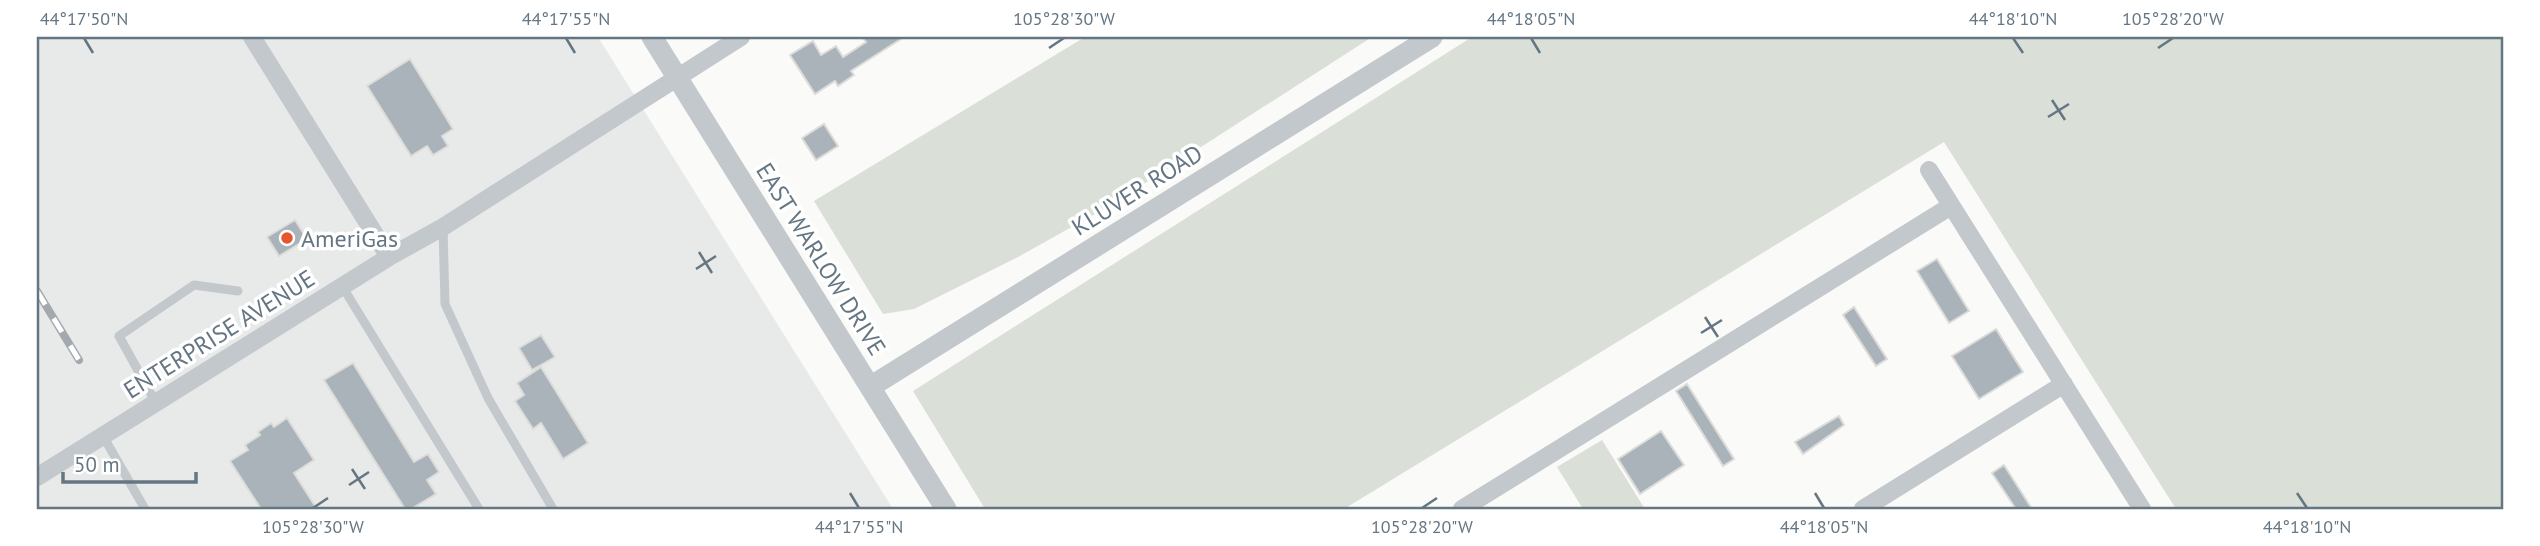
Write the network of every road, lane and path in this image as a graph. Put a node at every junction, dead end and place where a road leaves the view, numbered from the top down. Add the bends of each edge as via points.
1 (252, 37) edge
2 (652, 37) edge
3 (741, 37) edge
4 (1432, 37) edge
5 (677, 76) junction
6 (1929, 170) dead end
7 (1951, 206) junction
8 (443, 227) junction
9 (389, 257) junction
10 (342, 286) junction
11 (238, 290) dead end
12 (2064, 384) junction
13 (870, 387) junction
14 (156, 403) junction
15 (103, 436) junction
16 (37, 477) edge
17 (145, 509) edge
18 (479, 509) edge
19 (552, 509) edge
20 (946, 509) edge
21 (1462, 509) edge
22 (1863, 509) edge
23 (2142, 509) edge

1 - 9 street
2 - 5 street, EAST WARLOW DRIVE
3 - 5 street, ENTERPRISE AVENUE
4 - 13 street, KLUVER ROAD
5 - 8 street, ENTERPRISE AVENUE
5 - 13 street, EAST WARLOW DRIVE
6 - 7 street
7 - 12 street
7 - 21 street
8 - 9 street, ENTERPRISE AVENUE
8 - 19 lane via 445,304 488,398
9 - 10 street, ENTERPRISE AVENUE
10 - 14 street, ENTERPRISE AVENUE
10 - 18 lane
11 - 14 lane via 194,285 119,336
12 - 22 street
12 - 23 street
13 - 20 street, EAST WARLOW DRIVE
14 - 15 street, ENTERPRISE AVENUE
15 - 16 street, ENTERPRISE AVENUE
15 - 17 lane

